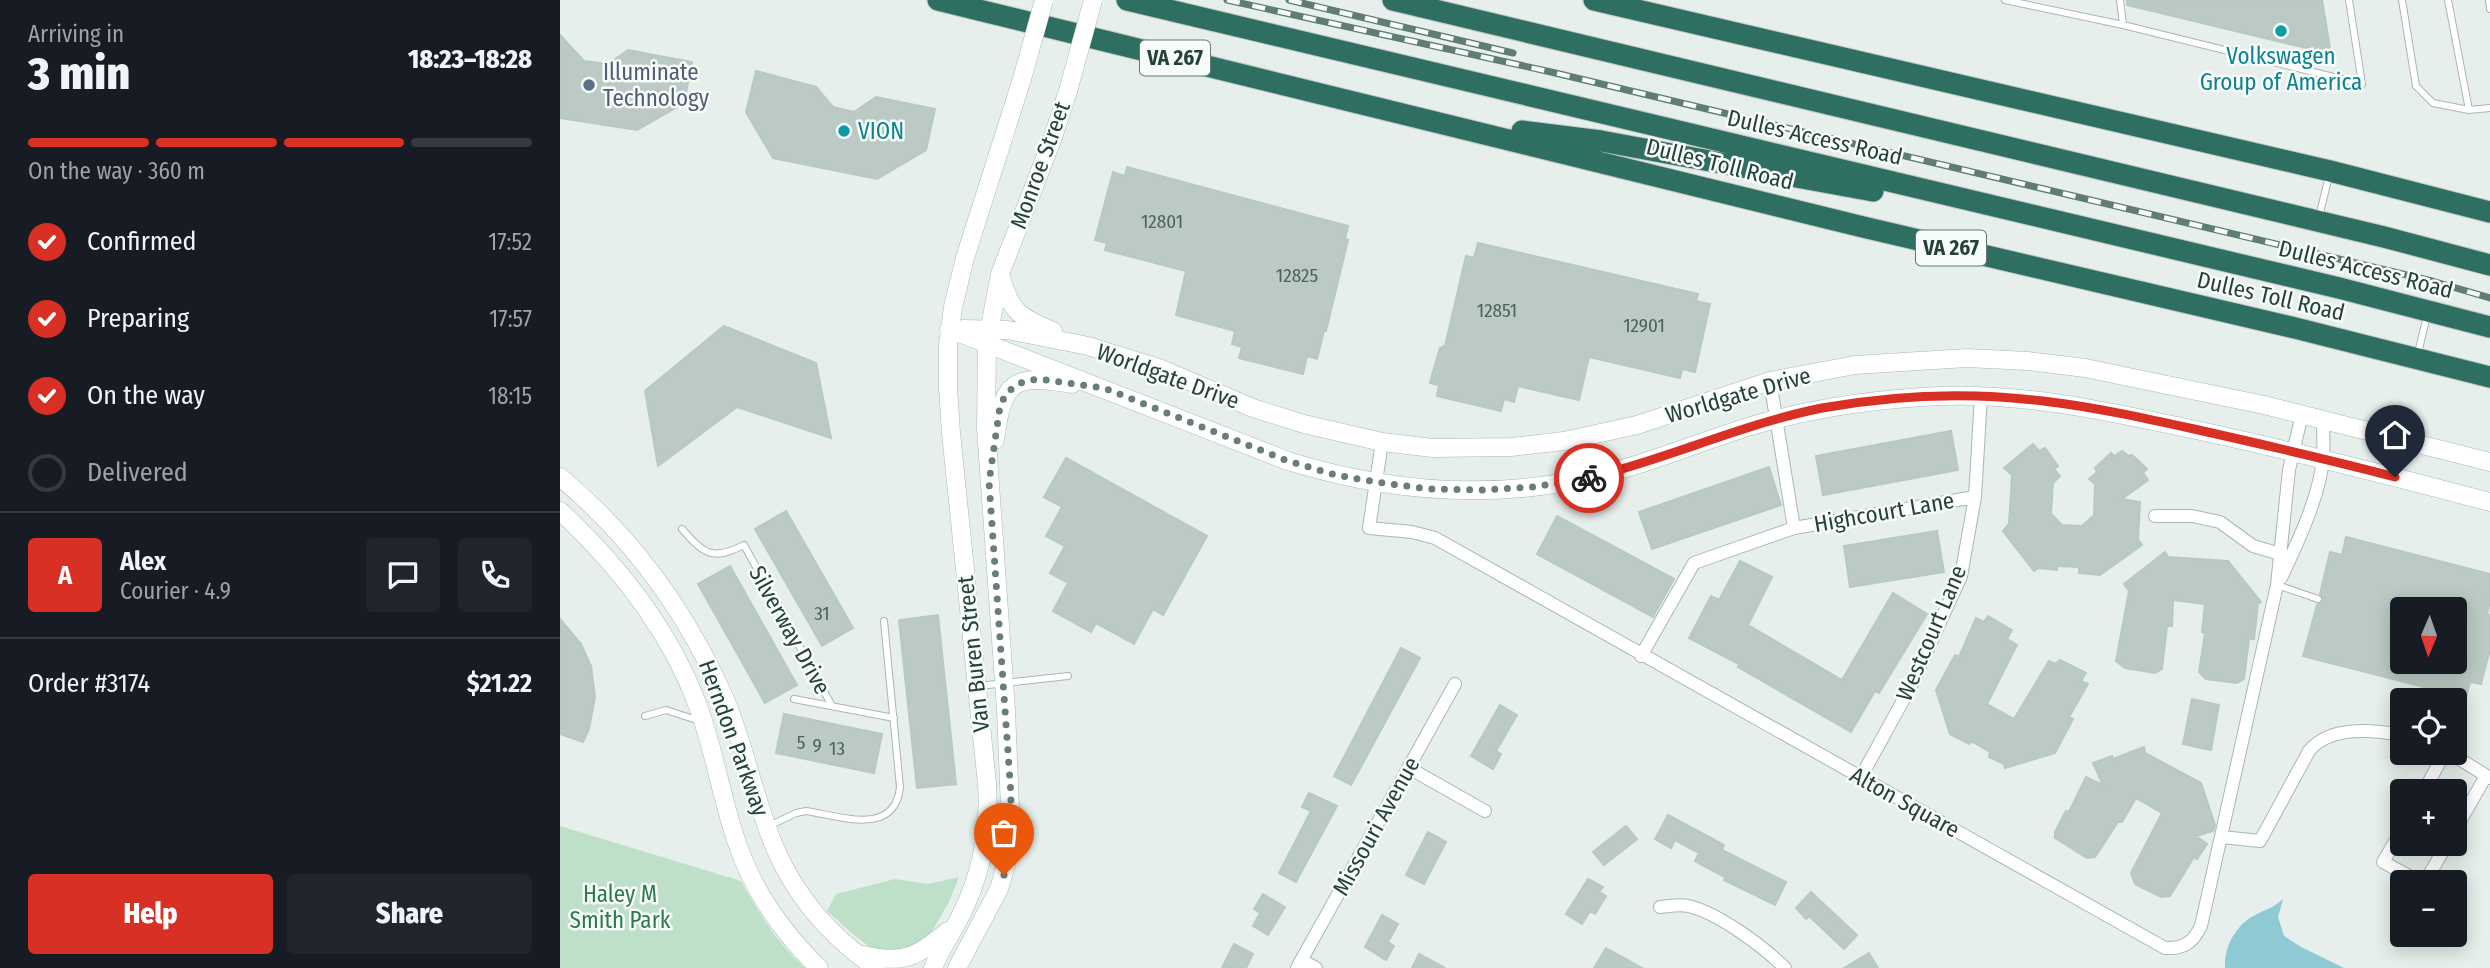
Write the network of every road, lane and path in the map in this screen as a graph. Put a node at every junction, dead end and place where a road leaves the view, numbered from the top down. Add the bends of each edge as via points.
1 (937, 0) edge
2 (1044, 0) edge
3 (1093, 0) edge
4 (1127, 0) edge
5 (1393, 0) edge
6 (1594, 0) edge
7 (2005, 0) edge
8 (2120, 0) edge
9 (2349, 0) edge
10 (2402, 0) edge
11 (2448, 0) edge
12 (2488, 0) edge
13 (2490, 9) edge
14 (2123, 25) junction
15 (2490, 108) edge
16 (2469, 110) junction
17 (1413, 116) junction
18 (2330, 171) junction
19 (2490, 212) edge
20 (2023, 213) junction
21 (2318, 222) junction
22 (2490, 265) edge
23 (1000, 274) junction
24 (2428, 311) junction
25 (2490, 327) edge
26 (949, 329) junction
27 (988, 337) junction
28 (1088, 346) junction
29 (2417, 358) junction
30 (2490, 377) edge
31 (1770, 381) junction
32 (1104, 388) junction
33 (1981, 396) junction
34 (2302, 414) junction
35 (1778, 419) junction
36 (2323, 419) junction
37 (1382, 442) junction
38 (2293, 451) junction
39 (2323, 458) junction
40 (2490, 462) edge
41 (560, 477) edge
42 (989, 482) junction
43 (1376, 482) junction
44 (1975, 497) junction
45 (2490, 502) edge
46 (560, 512) edge
47 (2155, 516) dead end
48 (1794, 528) junction
49 (682, 529) dead end
50 (2285, 556) junction
51 (2277, 585) junction
52 (2318, 598) dead end
53 (884, 621) dead end
54 (1641, 656) junction
55 (1068, 676) dead end
56 (1004, 683) junction
57 (1455, 684) dead end
58 (976, 686) junction
59 (794, 699) dead end
60 (832, 706) junction
61 (645, 716) dead end
62 (894, 718) junction
63 (704, 723) junction
64 (2390, 733) edge
65 (2467, 764) edge
66 (1409, 768) junction
67 (1861, 777) junction
68 (2488, 777) edge
69 (1485, 811) dead end
70 (2467, 811) edge
71 (767, 827) junction
72 (2222, 837) junction
73 (2390, 851) edge
74 (2398, 870) edge
75 (1661, 907) dead end
76 (957, 924) junction
77 (856, 954) junction
78 (1299, 964) edge
79 (820, 968) edge
80 (876, 968) edge
81 (933, 968) edge
82 (957, 968) edge
83 (1316, 968) edge
84 (1785, 968) edge

1 - 17 highway, Dulles Toll Road / VA 267
2 - 26 main road, Monroe Street, bridge via 965,258
3 - 23 main road, Monroe Street, bridge via 1052,140
4 - 20 highway, Dulles Access Road
5 - 21 highway, Dulles Access Road
6 - 18 highway
7 - 14 lane
8 - 14 lane
9 - 14 lane via 2362,84
10 - 16 lane via 2416,86 2433,103
11 - 16 lane
12 - 13 lane
15 - 16 lane
17 - 20 highway via 1601,141 1929,203
17 - 29 highway, Dulles Toll Road / VA 267
18 - 19 highway
18 - 21 lane
20 - 24 highway, Dulles Access Road
21 - 22 highway, Dulles Access Road
23 - 27 main road, Monroe Street
23 - 28 main road via 1007,298 1020,315
24 - 25 highway, Dulles Access Road
24 - 29 lane
26 - 27 main road, Worldgate Drive
26 - 58 main road, Van Buren Street via 949,408
27 - 28 main road, Worldgate Drive via 1008,330
27 - 32 main road, Worldgate Drive
27 - 42 main road, Van Buren Street
28 - 37 main road, Worldgate Drive via 1158,368 1279,417
29 - 30 highway, Dulles Toll Road / VA 267
31 - 34 main road, Worldgate Drive via 1885,362 2028,361 2085,368
31 - 35 street, Highcourt Lane
31 - 37 main road, Worldgate Drive via 1637,425 1564,441 1459,449
32 - 42 main road via 1038,379 1015,386 1000,406
32 - 43 main road, Worldgate Drive via 1288,461
33 - 35 main road, Worldgate Drive via 1880,401
33 - 38 main road, Worldgate Drive via 2100,410
33 - 44 street, Westcourt Lane
34 - 36 main road, Worldgate Drive
34 - 38 street, Alton Square
35 - 43 main road, Worldgate Drive via 1609,473 1558,484 1468,490
35 - 48 street, Highcourt Lane
36 - 39 street, Alton Square
36 - 40 main road, Worldgate Drive
37 - 43 street, Alton Square
38 - 39 main road, Worldgate Drive
38 - 50 street, Alton Square
39 - 45 main road, Worldgate Drive
39 - 50 street, Alton Square via 2301,535
41 - 71 main road, Herndon Parkway via 629,544 693,634 725,699
42 - 56 main road, Van Buren Street
43 - 54 street, Alton Square via 1369,528 1435,538
44 - 48 street, Highcourt Lane
44 - 67 street, Westcourt Lane via 1961,576 1911,686
46 - 63 main road, Herndon Parkway via 594,544 652,618 683,672
47 - 50 street via 2220,522 2253,546
48 - 54 street, Highcourt Lane via 1694,563
49 - 60 lane, Silverway Drive via 699,548 715,555 744,545
50 - 51 street, Alton Square
51 - 52 lane
51 - 72 street, Alton Square
53 - 62 lane
54 - 67 street, Alton Square
55 - 56 lane
56 - 58 lane
56 - 82 main road, Van Buren Street via 1010,848 993,903
57 - 66 street, Missouri Avenue
58 - 76 main road, Van Buren Street via 987,784 987,834 976,882
59 - 60 lane, Silverway Drive
60 - 62 lane, Silverway Drive
61 - 63 lane via 666,710
62 - 71 lane via 900,787 896,806 886,816 866,820 801,811
63 - 79 main road, Herndon Parkway via 750,877 774,916
64 - 72 street via 2373,730 2318,740 2260,841
65 - 68 street
66 - 69 street
66 - 78 street, Missouri Avenue
67 - 72 street, Alton Square via 2165,948 2179,948 2194,940
68 - 70 street
71 - 77 main road, Herndon Parkway via 802,897
73 - 74 street via 2384,862
75 - 84 street via 1703,911 1748,937
76 - 77 main road via 908,958 885,960
76 - 81 main road, Van Buren Street
77 - 80 main road, Herndon Parkway
78 - 83 street

